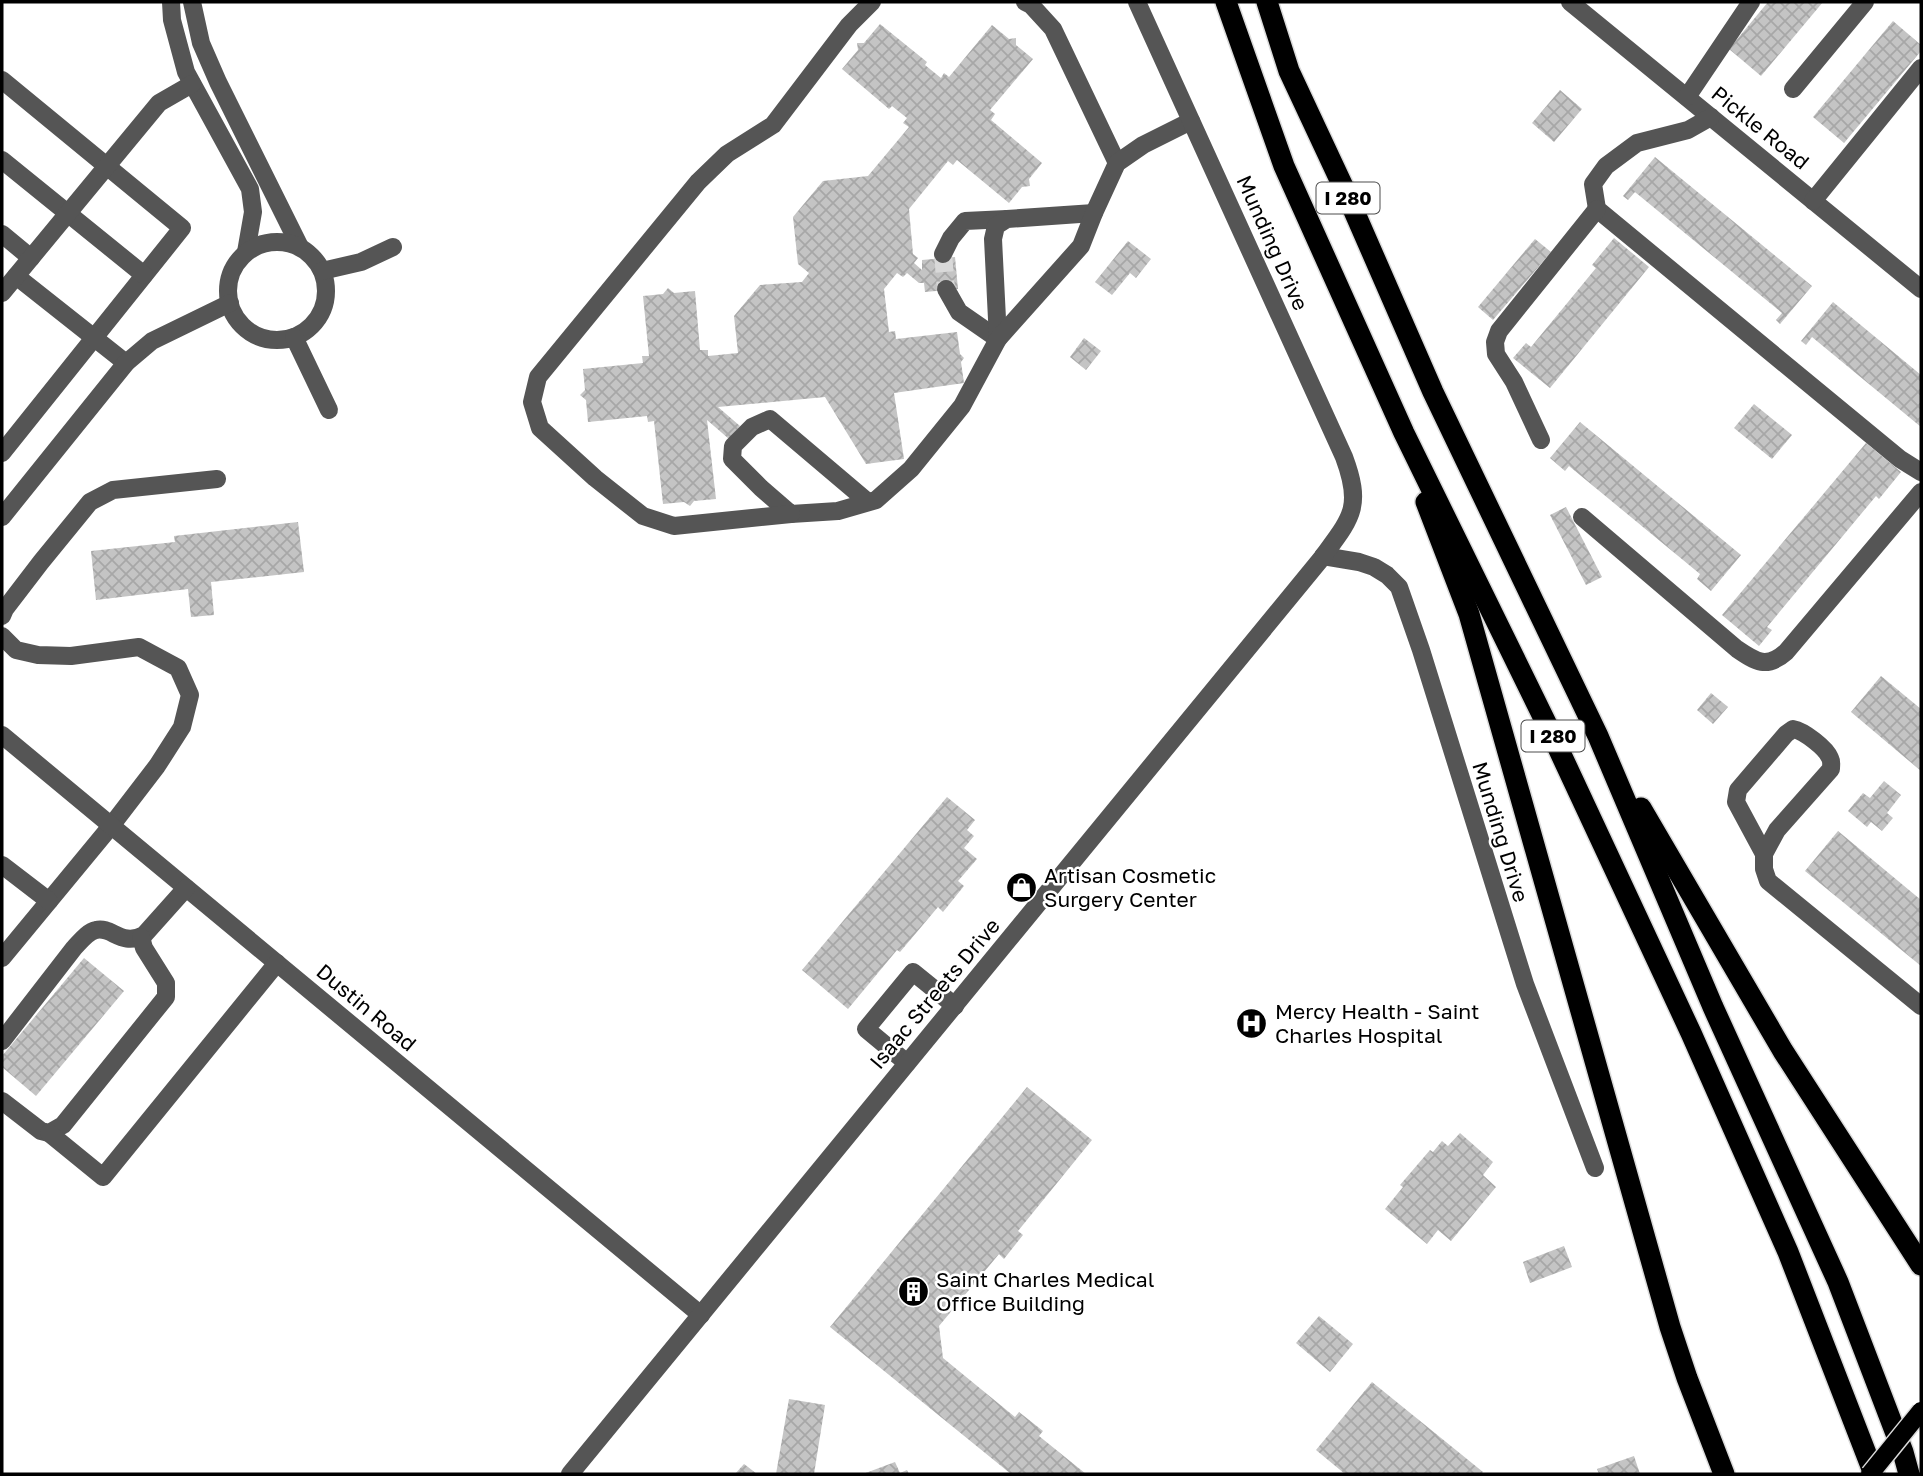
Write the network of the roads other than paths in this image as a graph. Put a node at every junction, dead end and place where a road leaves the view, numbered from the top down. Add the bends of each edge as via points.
1 (171, 2) edge
2 (192, 2) edge
3 (872, 2) edge
4 (1025, 2) edge
5 (1137, 2) edge
6 (1226, 2) edge
7 (1267, 2) edge
8 (1570, 2) edge
9 (1751, 2) edge
10 (1864, 2) edge
11 (1921, 68) edge
12 (2, 80) edge
13 (192, 84) junction
14 (1793, 89) dead end
15 (1687, 97) junction
16 (1711, 117) junction
17 (1191, 121) junction
18 (2, 160) edge
19 (1117, 163) junction
20 (106, 166) junction
21 (1814, 201) junction
22 (1597, 209) junction
23 (1094, 212) junction
24 (67, 213) junction
25 (1007, 219) junction
26 (2, 234) edge
27 (300, 247) junction
28 (393, 247) dead end
29 (246, 252) junction
30 (943, 254) tunnel mouth
31 (31, 258) junction
32 (322, 271) junction
33 (144, 275) junction
34 (16, 276) junction
35 (946, 289) tunnel mouth
36 (1921, 289) edge
37 (2, 293) edge
38 (230, 303) junction
39 (294, 337) junction
40 (93, 338) junction
41 (998, 339) junction
42 (126, 363) junction
43 (329, 410) dead end
44 (1404, 433) junction
45 (1541, 440) dead end
46 (2, 453) edge
47 (1921, 472) edge
48 (217, 479) dead end
49 (1921, 492) edge
50 (869, 502) junction
51 (1354, 506) joint
52 (791, 514) junction
53 (2, 517) edge
54 (1582, 517) dead end
55 (1323, 556) junction
56 (2, 616) edge
57 (2, 636) edge
58 (2, 735) edge
59 (1598, 736) junction
60 (111, 826) junction
61 (1764, 854) junction
62 (2, 864) edge
63 (186, 888) junction
64 (49, 901) junction
65 (141, 936) junction
66 (4, 953) edge
67 (277, 964) junction
68 (955, 1006) junction
69 (1921, 1006) edge
70 (2, 1041) edge
71 (907, 1063) junction
72 (2, 1101) edge
73 (49, 1133) junction
74 (1595, 1168) dead end
75 (1921, 1265) edge
76 (701, 1315) junction
77 (1921, 1411) edge
78 (570, 1474) edge
79 (1724, 1474) edge
80 (1872, 1474) edge
81 (1909, 1474) edge

1 - 13 street
2 - 27 street via 201,43 218,82
3 - 52 street via 773,125 727,154 698,182 538,377 532,402 540,428 643,516 674,526
4 - 19 street via 1053,29
5 - 17 street, Munding Drive
6 - 44 highway, I 280 via 1284,166
7 - 59 highway, I 280 via 1289,71 1433,392
8 - 15 street, Pickle Road
9 - 15 street
10 - 14 street
11 - 21 street
12 - 20 street
13 - 20 street via 159,103
13 - 29 street via 250,189 253,212
15 - 16 street, Pickle Road
16 - 21 street, Pickle Road
16 - 22 street via 1688,130 1637,143 1606,166 1593,184
17 - 19 street
17 - 51 street, Munding Drive via 1344,457
18 - 24 street
19 - 23 street
20 - 24 street
20 - 33 street via 182,228
21 - 36 street, Pickle Road
22 - 45 street via 1496,337 1499,360
22 - 47 street
23 - 25 street
23 - 41 street via 1081,246
24 - 31 street
24 - 33 street
25 - 30 street via 965,221
25 - 41 street via 996,226 993,239
26 - 31 street
27 - 29 street via 285,242 261,244
27 - 32 street
28 - 32 street via 361,262
29 - 38 street via 232,271
31 - 34 street
32 - 39 street via 325,303 319,318
33 - 40 street
34 - 37 street
34 - 40 street
35 - 41 street via 959,312
38 - 39 street via 248,330 278,340
38 - 42 street via 152,341
39 - 43 street
40 - 42 street
40 - 46 street
41 - 50 street via 962,406 911,468
42 - 53 street
44 - 79 highway via 1432,523 1469,614 1670,1327
44 - 80 highway, I 280 via 1691,1033 1788,1252
48 - 56 street via 113,490 90,502
49 - 54 street via 1794,643 1779,658 1765,663 1737,649
50 - 52 street via 838,511
50 - 52 street via 770,419 752,427 733,446 732,459
51 - 55 street, Isaac Streets Drive
55 - 68 street, Isaac Streets Drive
55 - 74 street, Munding Drive via 1374,567 1399,586 1525,984
57 - 60 street via 16,650 38,655 71,656 139,647 178,668 190,695 182,727
58 - 60 street, Dustin Road
59 - 75 highway via 1783,1052
59 - 81 highway, I 280 via 1713,1007 1838,1282
60 - 63 street, Dustin Road
60 - 64 street
61 - 61 street via 1777,830 1831,769 1828,753 1802,731 1793,729 1786,734 1738,790 1736,802
61 - 69 street via 1764,869 1775,889
62 - 64 street
63 - 65 street
63 - 67 street, Dustin Road
64 - 66 street
65 - 70 street via 122,939 102,930 88,934
65 - 73 street via 166,983 166,997 63,1125
67 - 73 street via 103,1177
67 - 76 street, Dustin Road
68 - 71 street, Isaac Streets Drive
68 - 71 street via 913,971 897,990 866,1029
71 - 76 street, Isaac Streets Drive
72 - 73 street
76 - 78 street, Isaac Streets Drive
77 - 80 main road, bridge

